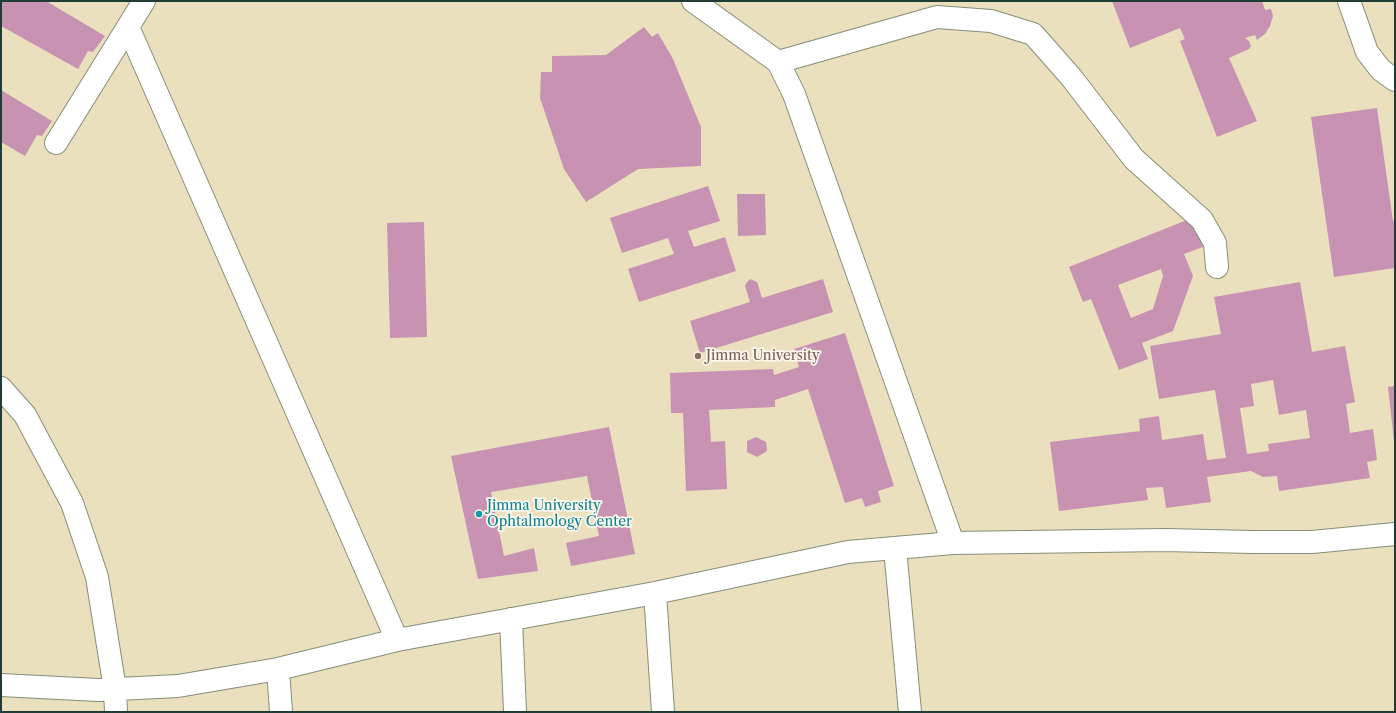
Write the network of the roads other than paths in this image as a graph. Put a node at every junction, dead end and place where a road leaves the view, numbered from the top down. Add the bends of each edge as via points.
1 (144, 1) edge
2 (693, 1) edge
3 (1348, 1) edge
4 (128, 27) junction
5 (778, 62) junction
6 (1395, 80) edge
7 (56, 143) dead end
8 (1217, 267) dead end
9 (1, 388) edge
10 (1395, 534) edge
11 (953, 543) junction
12 (895, 548) junction
13 (655, 594) junction
14 (511, 619) junction
15 (397, 640) junction
16 (278, 669) junction
17 (1, 685) edge
18 (114, 689) junction
19 (116, 712) edge
20 (281, 712) edge
21 (515, 712) edge
22 (663, 712) edge
23 (910, 712) edge

1 - 4 lane
2 - 5 lane
3 - 6 lane via 1367,52 1381,70
4 - 7 lane
4 - 15 lane
5 - 8 lane via 937,17 990,21 1033,34 1071,76 1134,159 1202,220 1215,243
5 - 11 lane via 794,94
9 - 18 lane via 25,415 72,503 97,577
10 - 11 lane via 1312,542 1164,540
11 - 12 lane
12 - 13 lane via 848,552
12 - 23 lane
13 - 14 lane
13 - 22 lane
14 - 15 lane
14 - 21 lane
15 - 16 lane
16 - 18 lane via 178,686
16 - 20 lane
17 - 18 lane
18 - 19 lane

